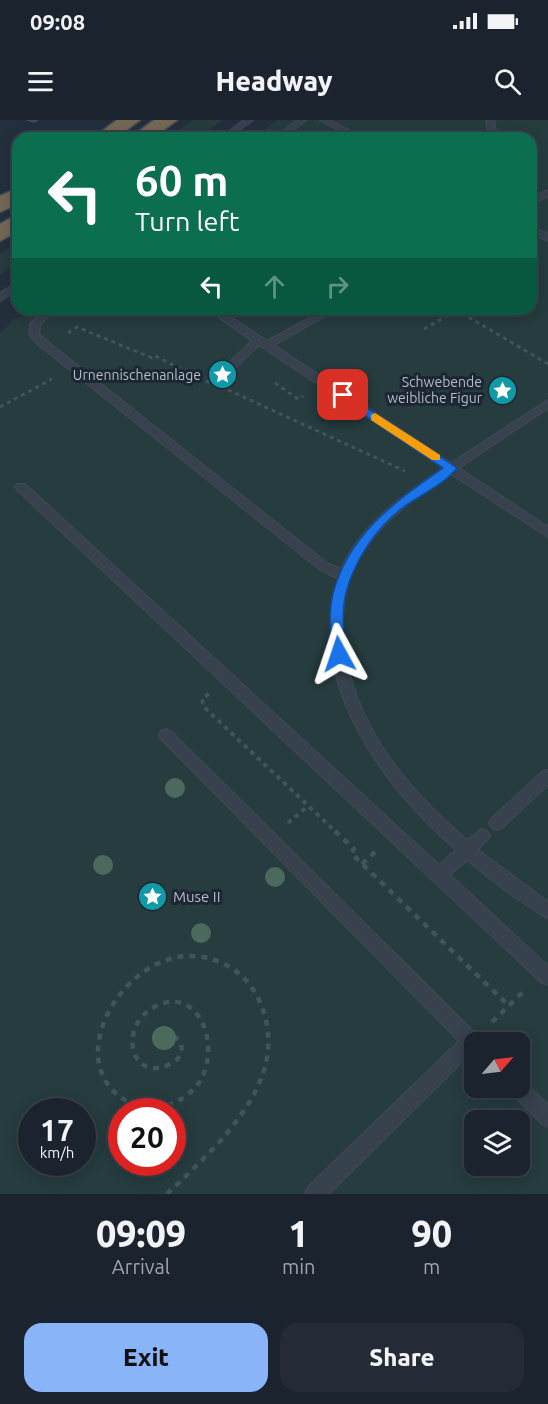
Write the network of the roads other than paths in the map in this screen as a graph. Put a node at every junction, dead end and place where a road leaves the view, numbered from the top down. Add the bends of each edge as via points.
1 (130, 120) edge
2 (167, 120) edge
3 (249, 120) edge
4 (302, 120) edge
5 (324, 120) edge
6 (112, 132) edge
7 (149, 132) edge
8 (232, 132) edge
9 (287, 132) edge
10 (347, 132) edge
11 (43, 315) edge
12 (221, 315) edge
13 (321, 315) edge
14 (263, 343) junction
15 (230, 367) dead end
16 (548, 403) edge
17 (451, 468) junction
18 (21, 487) dead end
19 (548, 533) edge
20 (344, 576) junction
21 (166, 735) dead end
22 (548, 776) edge
23 (496, 823) dead end
24 (482, 836) dead end
25 (467, 850) junction
26 (439, 874) junction
27 (548, 911) edge
28 (548, 977) edge
29 (464, 1034) edge
30 (464, 1052) edge
31 (528, 1098) edge
32 (548, 1118) edge
33 (315, 1194) edge

1 - 6 highway
2 - 7 highway
3 - 8 lane
4 - 9 lane
5 - 10 lane
11 - 20 lane via 34,330 48,348 323,566
12 - 14 lane
13 - 14 lane
14 - 15 lane
14 - 17 lane
16 - 17 lane
17 - 19 lane
17 - 20 lane via 383,518 364,540
18 - 26 lane
20 - 25 lane via 338,600 337,636 342,675 358,717 396,778
21 - 29 lane
22 - 23 lane
24 - 25 lane
25 - 26 lane
25 - 27 lane
26 - 28 lane
30 - 33 lane
31 - 32 lane

